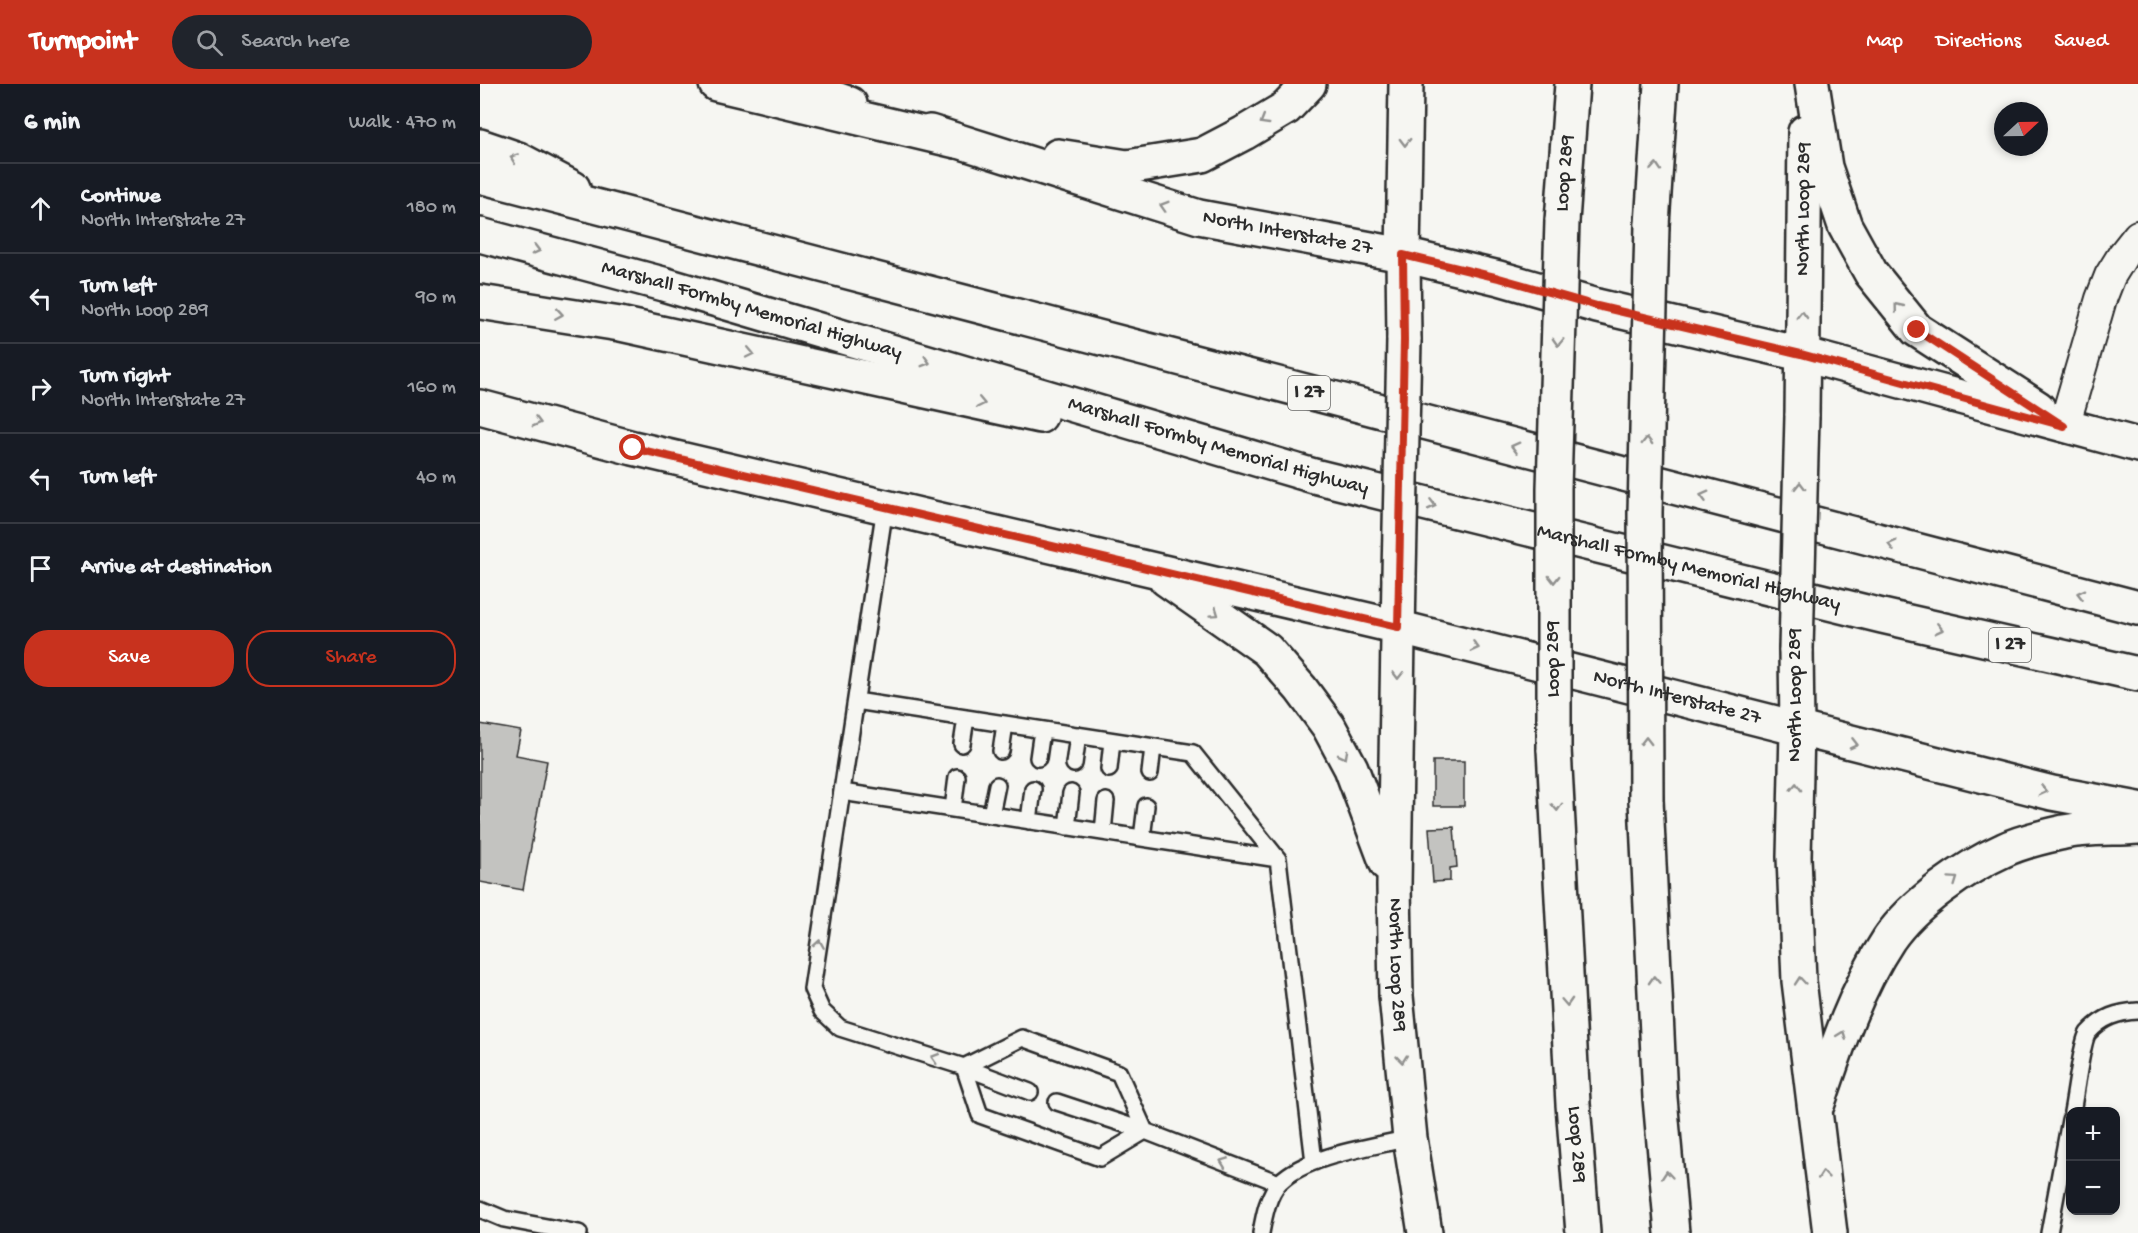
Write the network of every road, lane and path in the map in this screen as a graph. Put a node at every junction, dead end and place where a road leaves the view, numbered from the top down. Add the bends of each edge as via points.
1 (716, 84) edge
2 (794, 84) edge
3 (1309, 84) edge
4 (1406, 84) edge
5 (1572, 84) edge
6 (1661, 84) edge
7 (1806, 84) edge
8 (1812, 84) edge
9 (956, 141) junction
10 (480, 146) edge
11 (480, 176) edge
12 (622, 214) junction
13 (480, 235) edge
14 (2138, 236) edge
15 (1403, 255) junction
16 (480, 302) edge
17 (1801, 354) junction
18 (480, 407) edge
19 (2064, 426) junction
20 (2138, 444) edge
21 (1314, 476) junction
22 (885, 507) junction
23 (1150, 568) junction
24 (2138, 608) edge
25 (1398, 627) junction
26 (2138, 674) edge
27 (856, 701) junction
28 (966, 718) junction
29 (1005, 724) junction
30 (1041, 730) junction
31 (1797, 730) junction
32 (1078, 735) junction
33 (1112, 741) junction
34 (962, 744) dead end
35 (1153, 747) junction
36 (1001, 751) dead end
37 (1038, 758) dead end
38 (1074, 764) dead end
39 (1109, 769) dead end
40 (1150, 773) dead end
41 (957, 777) dead end
42 (997, 784) dead end
43 (1033, 789) dead end
44 (842, 792) junction
45 (1071, 793) dead end
46 (1106, 801) dead end
47 (1146, 806) dead end
48 (953, 809) junction
49 (2138, 809) edge
50 (991, 815) junction
51 (1029, 821) junction
52 (1067, 827) junction
53 (2138, 827) edge
54 (1103, 832) junction
55 (1142, 838) junction
56 (1278, 859) junction
57 (1394, 886) junction
58 (2138, 1011) edge
59 (964, 1067) junction
60 (1030, 1092) dead end
61 (1058, 1102) dead end
62 (2073, 1107) edge
63 (1816, 1110) junction
64 (1145, 1131) junction
65 (1410, 1138) junction
66 (2066, 1142) edge
67 (1314, 1162) junction
68 (1279, 1183) junction
69 (480, 1209) edge
70 (579, 1233) edge
71 (1261, 1233) edge
72 (1425, 1233) edge
73 (1583, 1233) edge
74 (1672, 1233) edge
75 (1830, 1233) edge
76 (2049, 1233) edge

1 - 9 main road
2 - 9 main road, North Interstate 27
3 -> 9 main road via 1286,108 1202,155 1128,167
4 -> 15 main road, North Loop 289
5 -> 73 main road, Loop 289, bridge via 1562,221 1554,489 1554,749
74 -> 6 main road, bridge via 1660,1098 1646,800 1645,512
17 -> 7 main road, North Loop 289
19 -> 8 main road via 1917,330 1871,273 1845,226 1825,167
15 -> 9 main road, North Interstate 27 via 1199,217
12 -> 10 main road via 518,159
11 - 12 main road, I 27
24 -> 12 main road, I 27
13 -> 21 main road, Marshall Formby Memorial Highway / I 27 via 663,284
14 - 19 street via 2110,276 2101,299
15 - 17 main road, North Interstate 27
15 - 25 main road, North Loop 289, bridge
16 -> 21 main road via 632,327
17 - 19 main road, North Interstate 27
31 -> 17 main road, North Loop 289, bridge
18 -> 22 main road, North Interstate 27
19 - 20 main road, North Interstate 27
21 -> 26 main road, Marshall Formby Memorial Highway / I 27 via 1882,616
22 - 23 main road, North Interstate 27
22 - 27 lane
23 - 25 main road, North Interstate 27
23 -> 57 main road via 1267,650 1301,689 1329,727 1351,768
25 -> 31 main road, North Interstate 27
25 -> 57 main road, North Loop 289
27 - 28 lane
27 - 44 lane
28 - 29 lane
28 - 34 lane
29 - 30 lane
29 - 36 lane
30 - 32 lane
30 - 37 lane
31 -> 49 main road, North Interstate 27 via 2052,793
63 -> 31 main road, North Loop 289 via 1798,958 1794,856
32 - 33 lane
32 - 38 lane
33 - 35 lane
33 - 39 lane
35 - 40 lane
35 - 56 lane via 1193,753
41 - 48 lane
42 - 50 lane
43 - 51 lane
44 - 48 lane
59 -> 44 lane via 840,1028 822,1011 815,997 812,989
45 - 52 lane
46 - 54 lane
47 - 55 lane
48 - 50 lane
50 - 51 lane
51 - 52 lane
52 - 54 lane
63 -> 53 main road via 1842,1030 1865,983 1890,938 1919,905 2004,849 2062,832
54 - 55 lane
55 - 56 lane
56 - 67 lane
57 -> 65 main road, North Loop 289 via 1396,996
58 - 62 lane via 2110,1015 2087,1035
59 - 60 lane
59 - 64 lane via 980,1115 1100,1158
59 - 64 lane via 1022,1038 1119,1073
61 - 64 lane
75 -> 63 main road, North Loop 289
68 -> 64 lane
65 - 67 lane
65 - 72 main road, North Loop 289
66 - 76 lane
67 - 68 lane
68 - 71 lane via 1266,1209
69 - 70 lane via 504,1219

